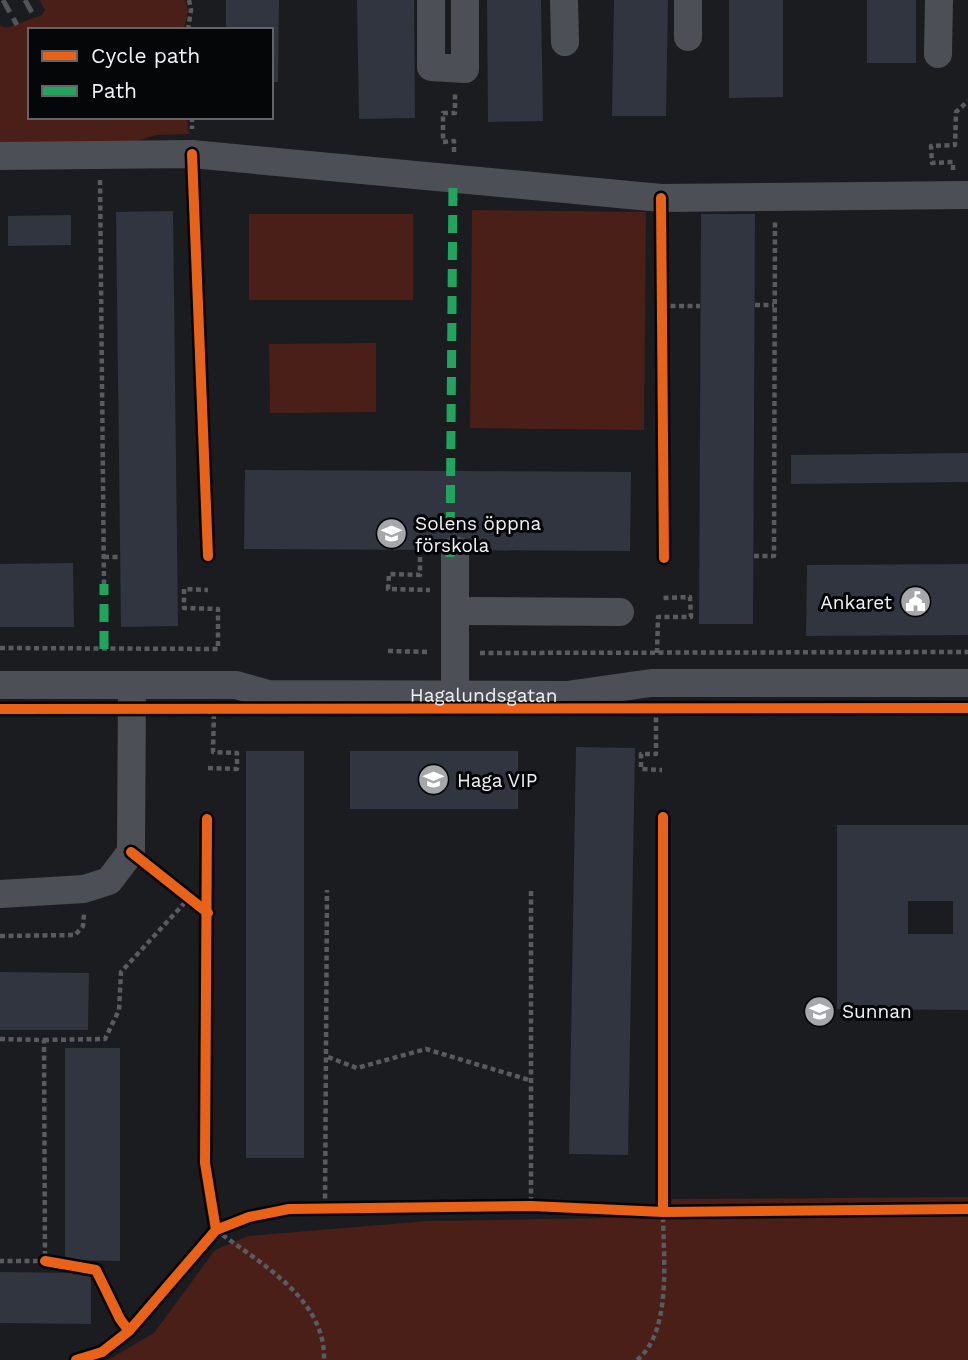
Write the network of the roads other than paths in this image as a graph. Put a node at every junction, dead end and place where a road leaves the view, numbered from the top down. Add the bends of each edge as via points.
1 (431, 0) edge
2 (465, 0) edge
3 (564, 0) edge
4 (688, 0) edge
5 (939, 0) edge
6 (688, 37) dead end
7 (565, 42) dead end
8 (939, 54) dead end
9 (0, 156) edge
10 (961, 195) edge
11 (455, 550) dead end
12 (455, 601) junction
13 (620, 612) dead end
14 (968, 683) edge
15 (0, 685) edge
16 (132, 685) junction
17 (455, 693) junction
18 (0, 894) edge

1 - 2 street via 431,67 465,69
3 - 7 street
4 - 6 street
5 - 8 street
9 - 10 street via 192,154 661,198
11 - 12 street
12 - 13 street
12 - 17 street
14 - 17 street, Hagalundsgatan via 651,683 567,695
15 - 16 street, Hagalundsgatan
16 - 17 street, Hagalundsgatan via 236,685 268,694
16 - 18 street via 131,852 109,881 84,889

